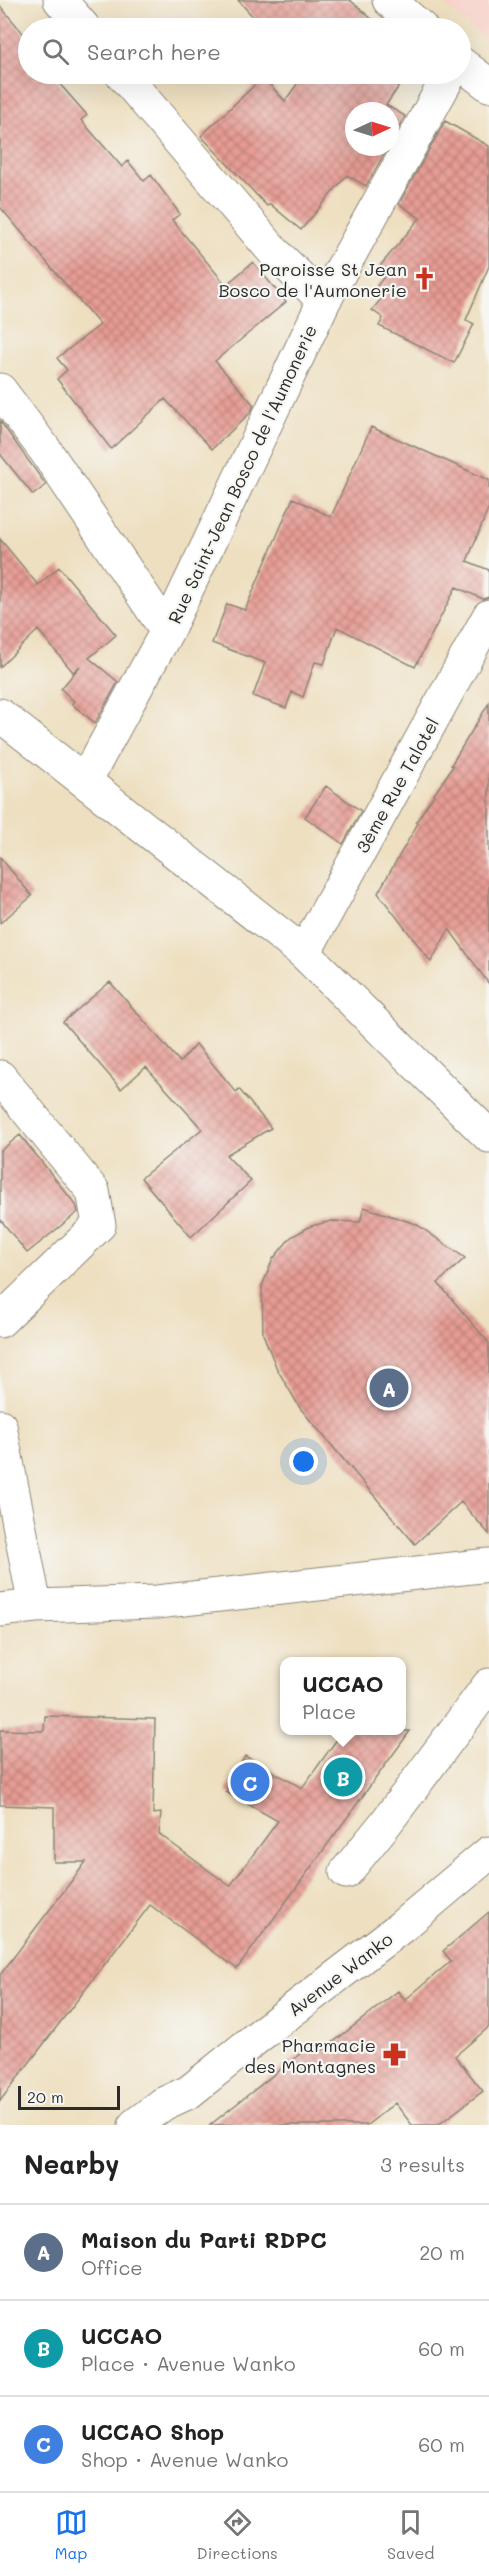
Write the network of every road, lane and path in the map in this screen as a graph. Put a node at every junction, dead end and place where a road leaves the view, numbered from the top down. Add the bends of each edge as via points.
1 (60, 0) edge
2 (389, 0) edge
3 (75, 18) edge
4 (410, 18) edge
5 (471, 71) edge
6 (131, 84) edge
7 (444, 84) edge
8 (489, 85) edge
9 (324, 301) junction
10 (0, 390) edge
11 (489, 616) edge
12 (167, 631) junction
13 (0, 715) edge
14 (85, 781) junction
15 (304, 953) junction
16 (0, 1077) edge
17 (489, 1136) edge
18 (0, 1321) edge
19 (0, 1426) edge
20 (489, 1565) edge
21 (35, 1606) junction
22 (0, 1610) edge
23 (489, 1685) edge
24 (489, 1853) edge
25 (346, 1872) dead end
26 (145, 2124) edge

1 - 3 main road
2 - 4 main road
5 - 8 main road
6 - 9 main road via 274,252
7 - 9 main road, Rue Saint-Jean Bosco de l'Aumonerie
9 - 12 main road, Rue Saint-Jean Bosco de l'Aumonerie
10 - 12 main road
11 - 15 main road, 3ème Rue Talotel
12 - 14 main road, Rue Saint-Jean Bosco de l'Aumonerie
13 - 14 main road
14 - 15 main road
15 - 17 main road
16 - 18 main road via 93,1191 99,1225
19 - 21 main road
20 - 21 main road via 157,1602
21 - 22 main road
23 - 25 main road
24 - 26 main road, Avenue Wanko via 401,1927 189,2092 173,2119

